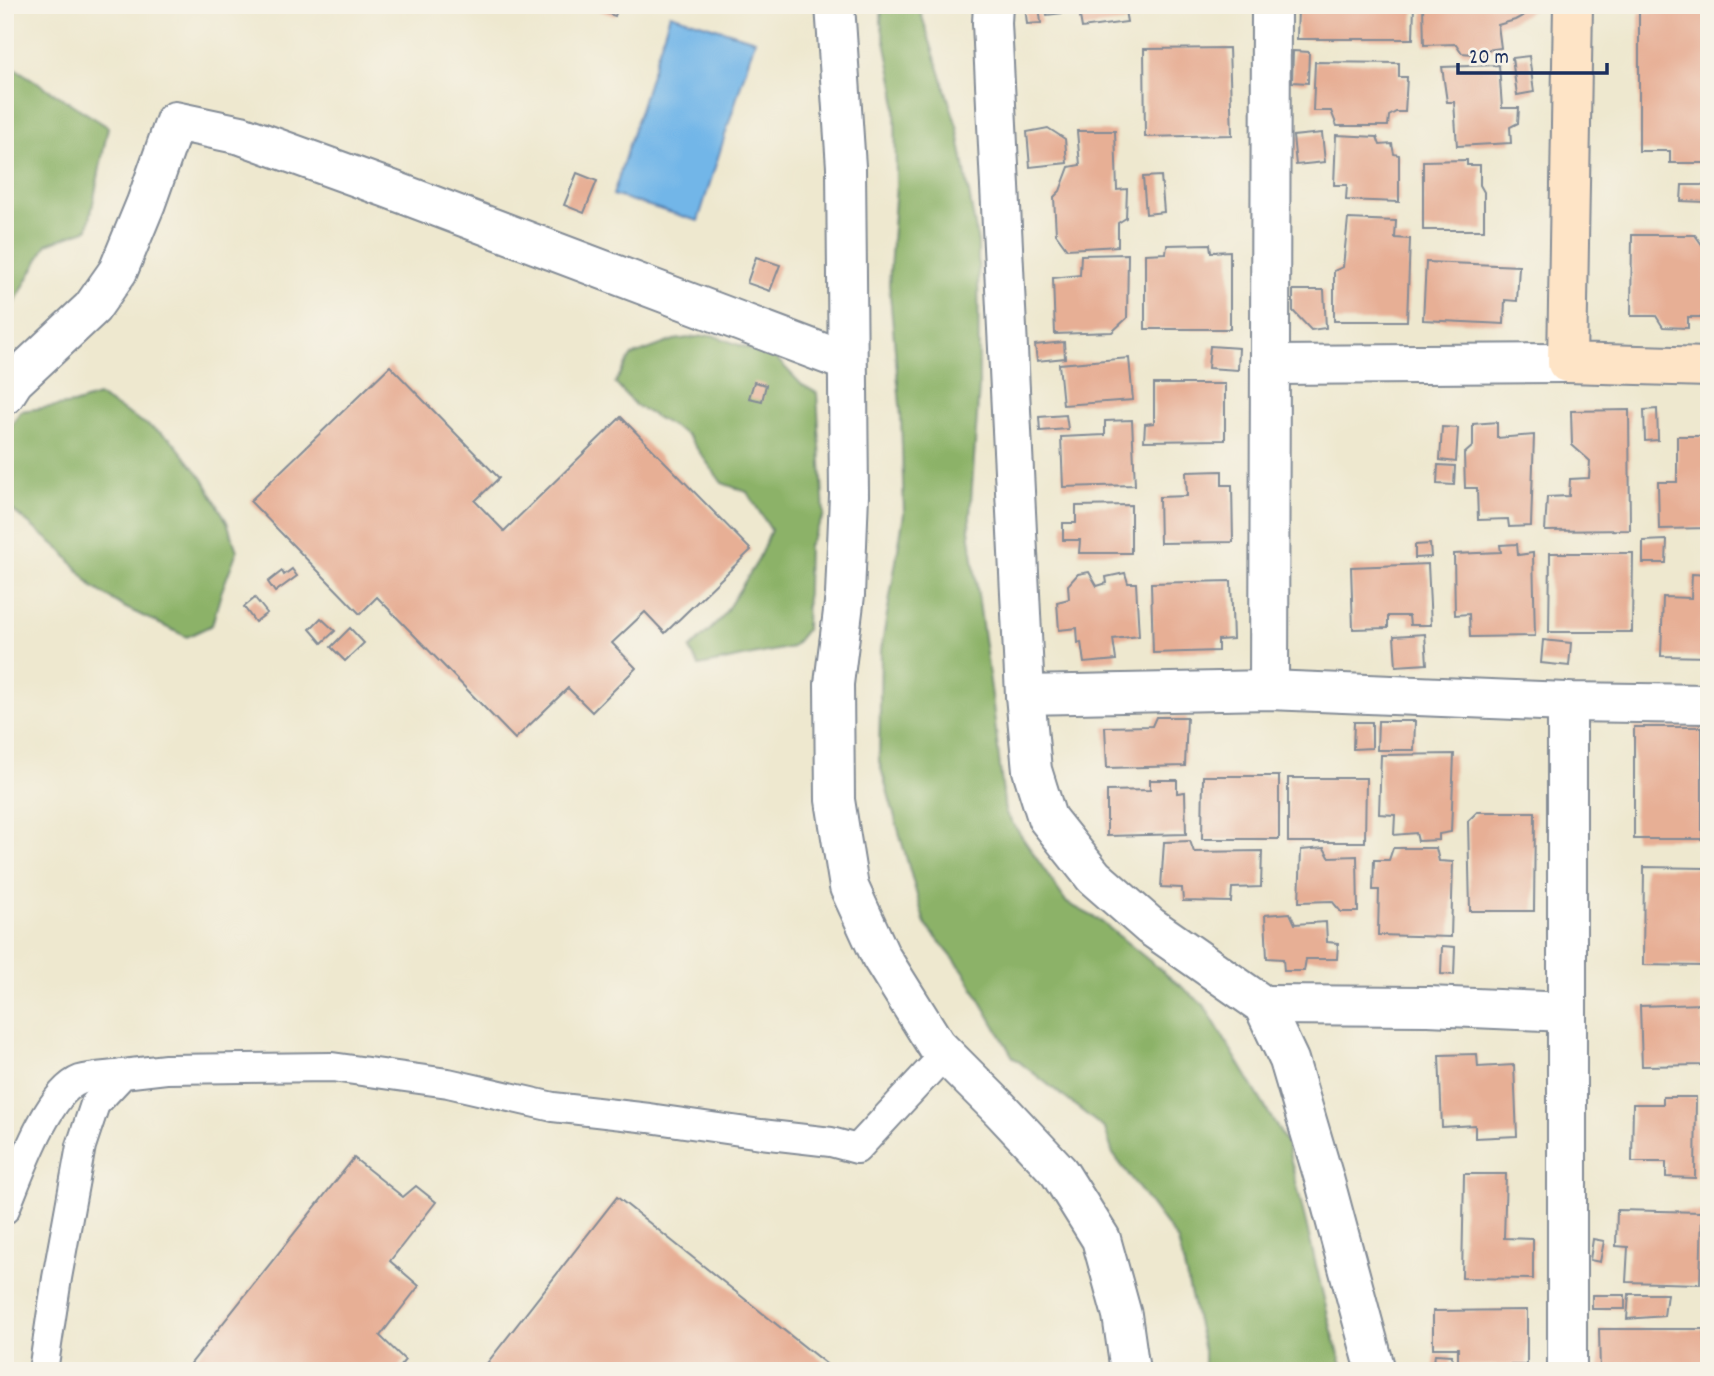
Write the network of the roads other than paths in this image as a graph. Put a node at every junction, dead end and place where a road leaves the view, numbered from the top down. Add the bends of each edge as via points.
1 (835, 5) edge
2 (993, 5) edge
3 (1271, 5) edge
4 (1573, 5) edge
5 (847, 362) junction
6 (1567, 363) junction
7 (1270, 365) junction
8 (1709, 367) edge
9 (5, 395) edge
10 (1269, 690) junction
11 (1025, 695) junction
12 (1567, 702) junction
13 (1709, 704) edge
14 (1263, 1005) junction
15 (1566, 1012) junction
16 (945, 1055) junction
17 (123, 1074) junction
18 (5, 1209) edge
19 (43, 1371) edge
20 (1130, 1371) edge
21 (1376, 1371) edge
22 (1567, 1371) edge

1 - 5 street via 846,167
2 - 11 street
3 - 7 street
4 - 6 street
5 - 9 street via 254,139 175,121 118,271 92,307
5 - 16 street via 849,495 845,595 834,684 835,800 849,887 881,957
6 - 7 street
6 - 8 street
7 - 10 street
10 - 11 street
10 - 12 street
11 - 14 street via 1032,770 1047,818 1094,877 1150,926
12 - 13 street
12 - 15 street
14 - 15 street
14 - 21 street via 1289,1060
15 - 22 street
16 - 17 lane via 857,1149 553,1107 448,1083 332,1067 166,1069
16 - 20 street via 1059,1172 1101,1239 1122,1315
17 - 18 lane via 79,1080 66,1090 46,1115
17 - 19 lane via 95,1104 81,1146

